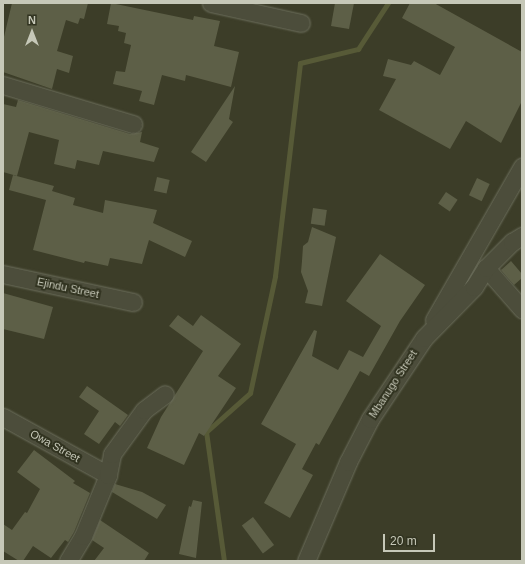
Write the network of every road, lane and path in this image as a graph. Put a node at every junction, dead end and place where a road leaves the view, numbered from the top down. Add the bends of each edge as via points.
1 (211, 3) edge
2 (301, 23) dead end
3 (3, 85) edge
4 (132, 124) dead end
5 (522, 167) edge
6 (522, 236) edge
7 (486, 268) junction
8 (3, 274) edge
9 (133, 302) dead end
10 (522, 309) edge
11 (424, 338) junction
12 (165, 394) dead end
13 (3, 416) edge
14 (108, 475) junction
15 (68, 561) edge
16 (306, 561) edge

1 - 2 street
3 - 4 street
5 - 11 street
6 - 7 street, Mbanugo Street via 512,242
7 - 10 street
7 - 11 street, Mbanugo Street via 474,287
8 - 9 street, Ejindu Street
11 - 16 street, Mbanugo Street via 370,419 348,462
12 - 14 street via 144,410 112,454
13 - 14 street, Owa Street
14 - 15 street via 83,536

